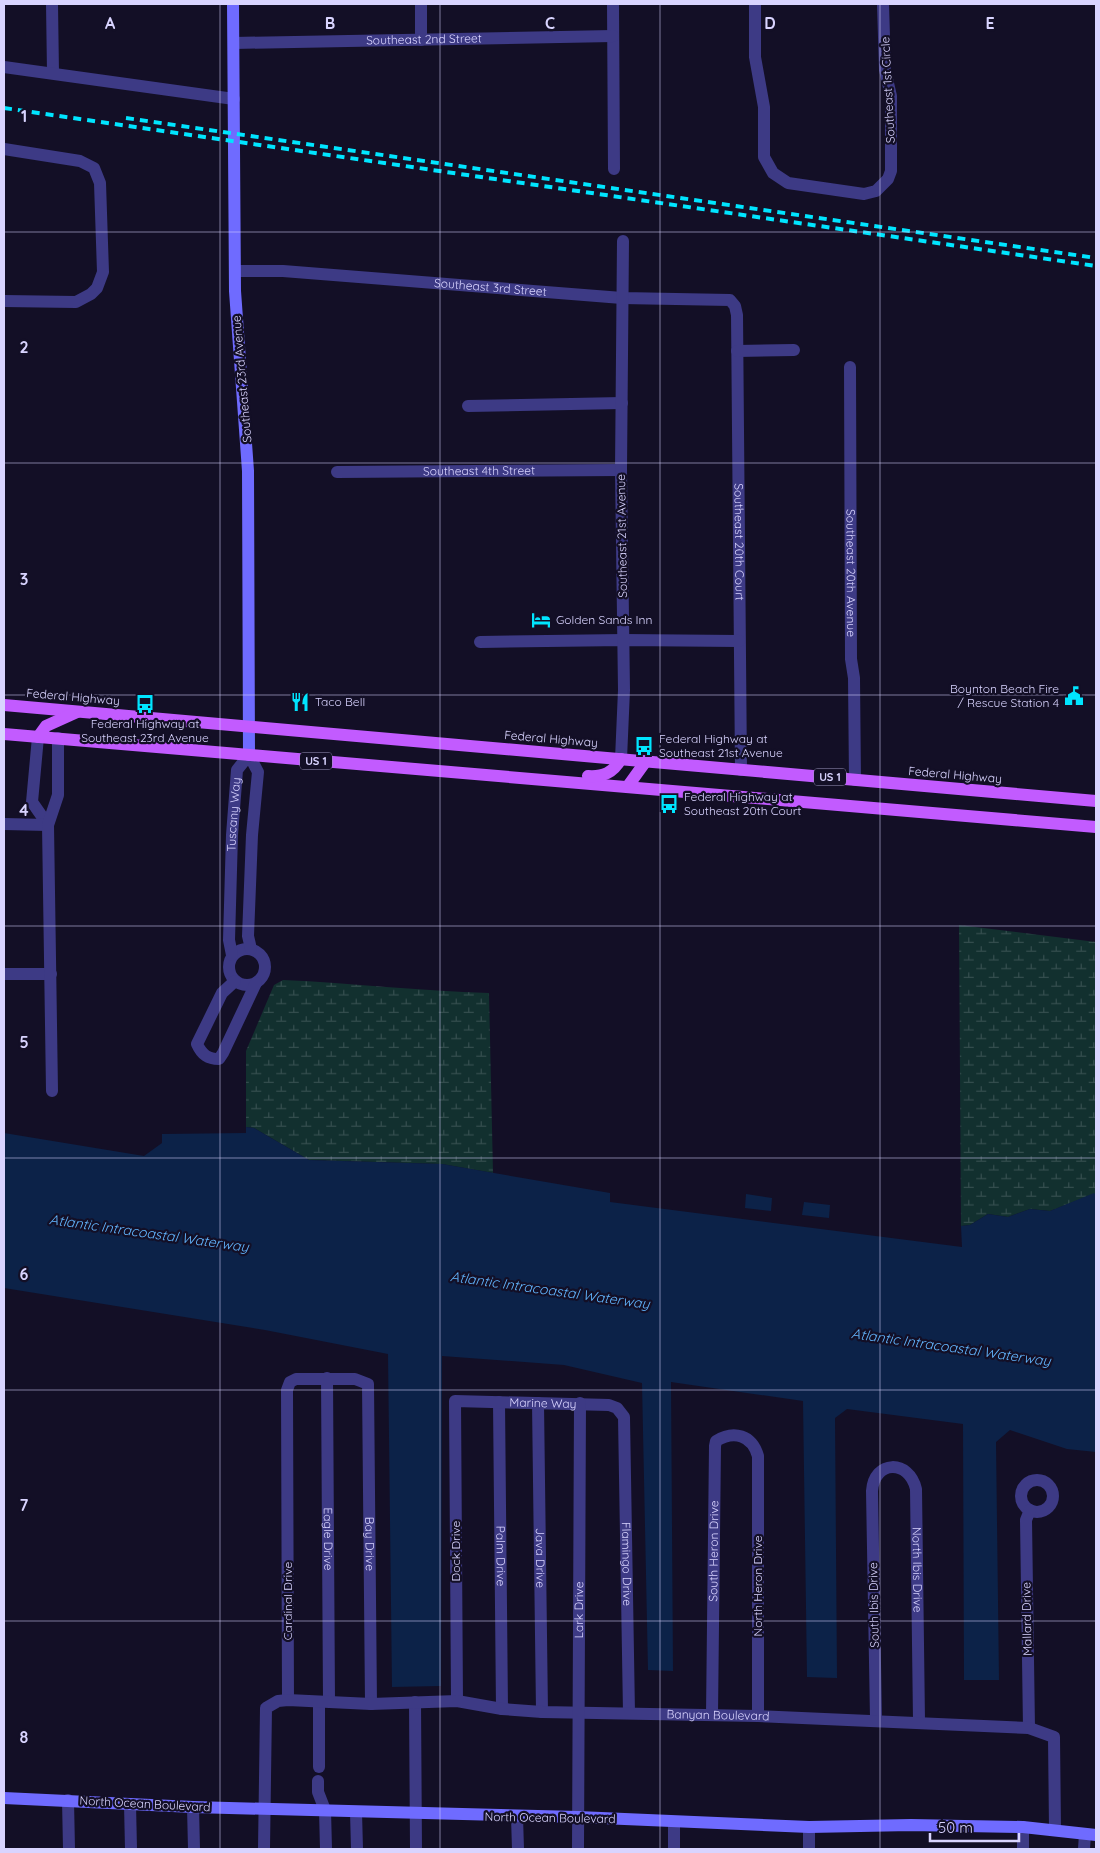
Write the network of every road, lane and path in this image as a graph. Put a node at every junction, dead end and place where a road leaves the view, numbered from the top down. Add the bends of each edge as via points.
1 (52, 4) edge
2 (233, 4) edge
3 (421, 4) edge
4 (613, 4) edge
5 (755, 4) edge
6 (883, 4) edge
7 (613, 36) junction
8 (421, 40) junction
9 (234, 43) junction
10 (4, 67) edge
11 (53, 73) junction
12 (234, 100) junction
13 (4, 149) edge
14 (614, 169) dead end
15 (623, 241) dead end
16 (235, 271) junction
17 (622, 298) junction
18 (4, 301) edge
19 (737, 315) joint
20 (794, 350) dead end
21 (737, 351) junction
22 (850, 367) dead end
23 (622, 403) junction
24 (468, 406) dead end
25 (621, 470) junction
26 (337, 472) dead end
27 (624, 640) junction
28 (739, 641) junction
29 (480, 642) dead end
30 (4, 705) edge
31 (80, 711) junction
32 (251, 727) junction
33 (4, 734) edge
34 (38, 737) junction
35 (58, 738) junction
36 (249, 755) junction
37 (622, 759) junction
38 (646, 761) junction
39 (741, 770) junction
40 (486, 776) junction
41 (855, 780) junction
42 (628, 786) junction
43 (1096, 801) edge
44 (4, 824) edge
45 (48, 825) junction
46 (1096, 828) edge
47 (252, 949) junction
48 (232, 955) junction
49 (4, 974) edge
50 (51, 974) junction
51 (235, 981) junction
52 (256, 983) junction
53 (52, 1091) dead end
54 (327, 1378) junction
55 (456, 1401) joint
56 (499, 1402) junction
57 (538, 1403) junction
58 (580, 1403) junction
59 (624, 1417) joint
60 (758, 1456) joint
61 (872, 1491) joint
62 (1030, 1510) dead end
63 (288, 1700) junction
64 (324, 1701) junction
65 (457, 1701) junction
66 (415, 1702) junction
67 (371, 1704) junction
68 (502, 1709) junction
69 (542, 1712) junction
70 (580, 1712) junction
71 (628, 1713) junction
72 (712, 1715) junction
73 (758, 1716) junction
74 (876, 1719) junction
75 (919, 1721) junction
76 (1029, 1728) junction
77 (319, 1767) dead end
78 (318, 1781) dead end
79 (4, 1798) edge
80 (68, 1800) junction
81 (130, 1804) junction
82 (193, 1808) junction
83 (264, 1809) junction
84 (325, 1810) junction
85 (356, 1812) junction
86 (417, 1813) junction
87 (517, 1817) junction
88 (578, 1817) junction
89 (674, 1822) junction
90 (808, 1827) junction
91 (1023, 1827) junction
92 (1055, 1830) junction
93 (1091, 1834) edge
94 (69, 1849) edge
95 (131, 1849) edge
96 (194, 1849) edge
97 (264, 1849) edge
98 (326, 1849) edge
99 (357, 1849) edge
100 (416, 1849) edge
101 (518, 1849) edge
102 (578, 1849) edge
103 (674, 1849) edge
104 (809, 1849) edge
105 (1023, 1849) edge
106 (1084, 1849) edge

1 - 11 street
2 - 9 main road, Southeast 23rd Avenue
3 - 8 street
4 - 7 street
5 - 6 street, Southeast 1st Circle via 755,57 764,107 763,148 768,165 788,182 864,194 883,186 891,171 891,96 885,70
7 - 8 street, Southeast 2nd Street
7 - 14 street
8 - 9 street, Southeast 2nd Street
9 - 12 main road, Southeast 23rd Avenue
10 - 11 street
11 - 12 street
12 - 16 main road, Southeast 23rd Avenue
13 - 18 street via 80,161 87,163 98,175 103,272 97,288 76,302
15 - 17 street, Southeast 21st Avenue
16 - 17 street, Southeast 3rd Street via 283,271
16 - 32 main road, Southeast 23rd Avenue via 248,453
17 - 19 street, Southeast 3rd Street via 730,300
17 - 23 street, Southeast 21st Avenue
19 - 21 street, Southeast 20th Court
20 - 21 street
21 - 28 street, Southeast 20th Court
22 - 41 street, Southeast 20th Avenue
23 - 24 street
23 - 25 street, Southeast 21st Avenue
25 - 26 street, Southeast 4th Street
25 - 27 street, Southeast 21st Avenue
27 - 28 street
27 - 29 street
27 - 37 street, Southeast 21st Avenue
28 - 39 street, Southeast 20th Court
30 - 31 main road, Federal Highway / US 1
31 - 32 main road, Federal Highway / US 1
31 - 34 main road via 46,726
32 - 36 main road, Southeast 23rd Avenue
32 - 37 main road, Federal Highway / US 1
33 - 34 main road, US 1
34 - 35 main road, US 1
34 - 45 street via 32,802
35 - 36 main road, US 1
35 - 45 street via 58,795
36 - 40 main road, US 1
36 - 47 street, Tuscany Way via 258,772 248,936
36 - 48 street, Tuscany Way via 238,770 232,835 229,940
37 - 38 main road, Federal Highway / US 1
37 - 40 main road via 601,777 516,770
38 - 39 main road, Federal Highway / US 1
38 - 42 main road
39 - 41 main road, Federal Highway / US 1
40 - 42 main road, US 1
41 - 43 main road, Federal Highway / US 1
42 - 46 main road, US 1
44 - 45 street
45 - 50 street
47 - 48 street via 241,949
47 - 52 street, Tuscany Way via 260,954 265,964 263,975
48 - 51 street, Tuscany Way via 228,966
49 - 50 street
50 - 53 street
51 - 52 street via 245,985
51 - 52 street, Tuscany Way via 222,993 198,1044 201,1053 211,1059 219,1059 223,1053
54 - 63 street, Cardinal Drive via 296,1379 290,1382 287,1390
54 - 64 street, Eagle Drive
54 - 67 street, Bay Drive via 355,1379 368,1384
55 - 56 street, Marine Way
55 - 65 street, Dock Drive
56 - 57 street, Marine Way
56 - 68 street, Palm Drive
57 - 58 street, Marine Way
57 - 69 street, Java Drive
58 - 59 street, Marine Way via 609,1405 617,1408
58 - 70 street, Lark Drive
59 - 71 street, Flamingo Drive
60 - 72 street, South Heron Drive via 750,1440 735,1434 716,1441
60 - 73 street, North Heron Drive
61 - 74 street, South Ibis Drive
61 - 75 street, North Ibis Drive via 876,1476 892,1467 909,1473 916,1489
62 - 76 street, Mallard Drive via 1026,1520
63 - 64 street, Banyan Boulevard
63 - 83 street via 266,1708
64 - 67 street, Banyan Boulevard
64 - 77 street, Eagle Drive
65 - 66 street, Banyan Boulevard
65 - 68 street, Banyan Boulevard
66 - 67 street, Banyan Boulevard
66 - 86 street
68 - 69 street, Banyan Boulevard
69 - 70 street, Banyan Boulevard
70 - 71 street, Banyan Boulevard
70 - 88 street, Lark Drive
71 - 72 street, Banyan Boulevard
72 - 73 street, Banyan Boulevard
73 - 74 street, Banyan Boulevard
74 - 75 street, Banyan Boulevard
75 - 76 street, Banyan Boulevard
76 - 92 street, Banyan Boulevard via 1054,1737
78 - 84 street via 318,1792
79 - 80 main road, North Ocean Boulevard
80 - 81 main road, North Ocean Boulevard
80 - 94 street
81 - 82 main road, North Ocean Boulevard
81 - 95 street
82 - 83 main road, North Ocean Boulevard
82 - 96 street
83 - 84 main road, North Ocean Boulevard
83 - 97 street
84 - 85 main road, North Ocean Boulevard
84 - 98 street
85 - 86 main road, North Ocean Boulevard
85 - 99 street
86 - 87 main road, North Ocean Boulevard
86 - 100 street
87 - 88 main road, North Ocean Boulevard
87 - 101 street
88 - 89 main road, North Ocean Boulevard
88 - 102 street, Lark Drive
89 - 90 main road, North Ocean Boulevard
89 - 103 street
90 - 91 main road, North Ocean Boulevard
90 - 104 street
91 - 92 main road, North Ocean Boulevard
91 - 105 street
92 - 93 main road, North Ocean Boulevard
93 - 106 street

